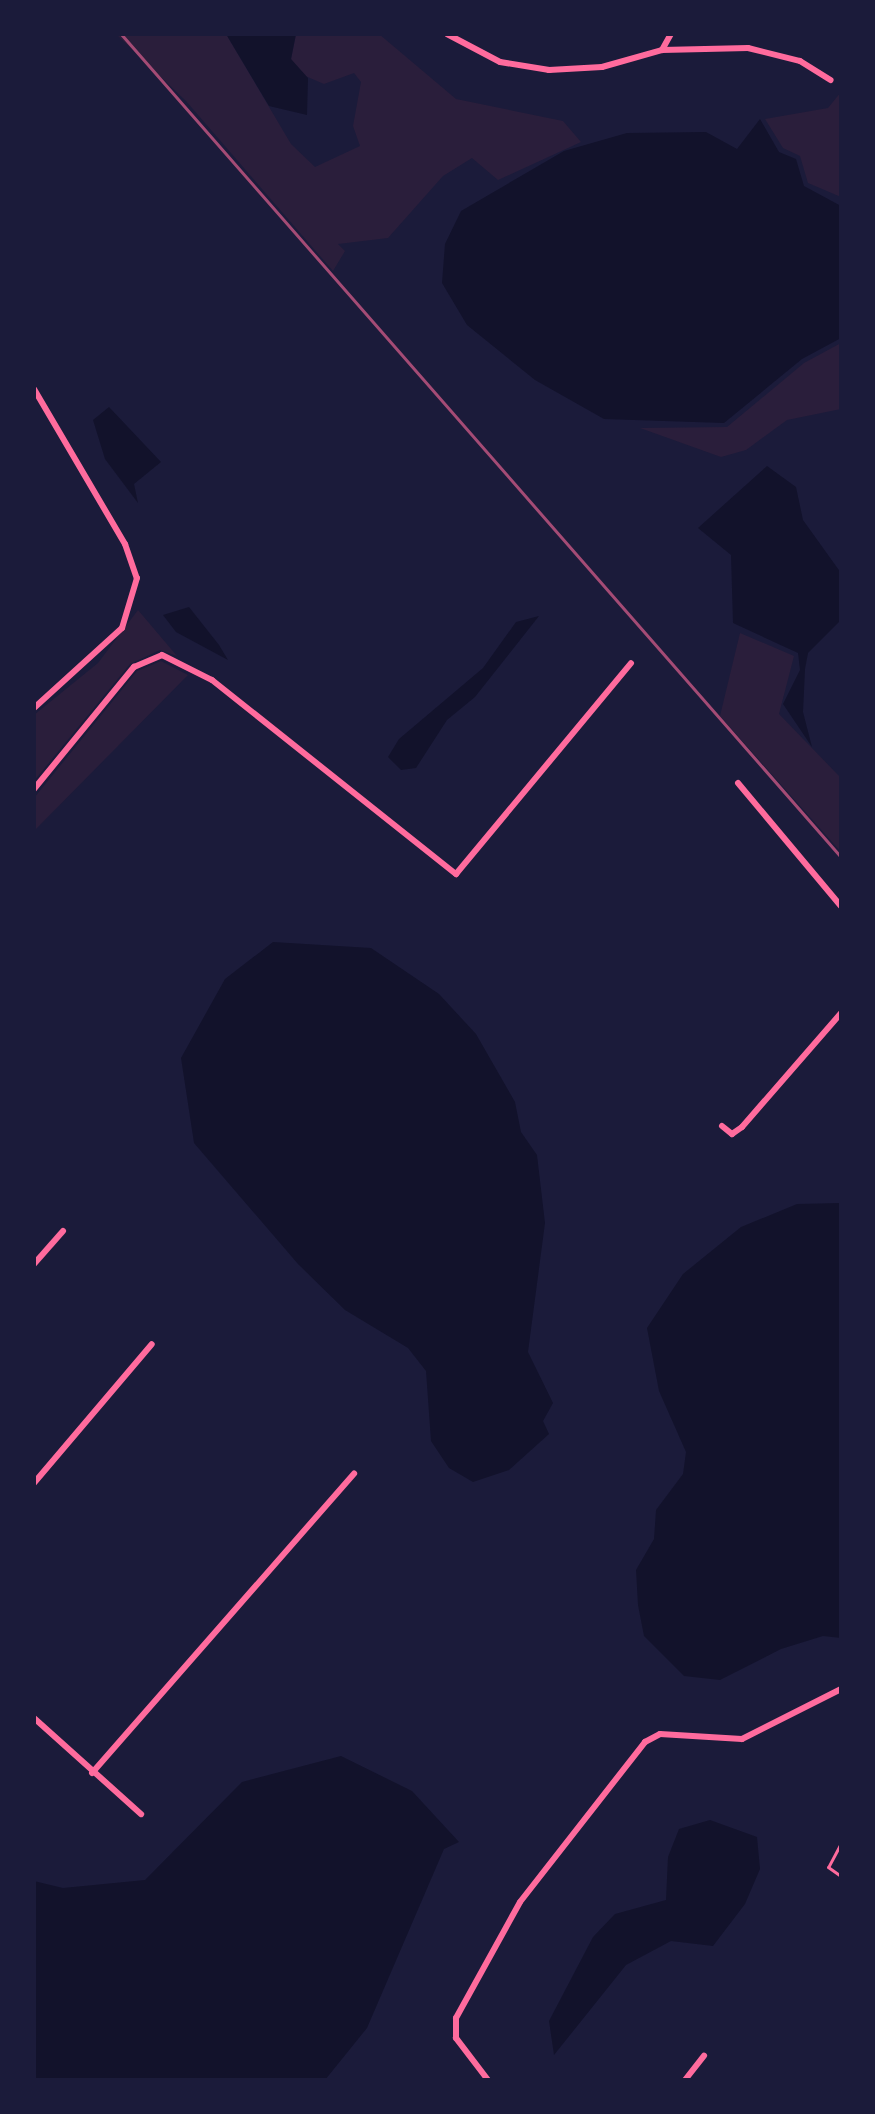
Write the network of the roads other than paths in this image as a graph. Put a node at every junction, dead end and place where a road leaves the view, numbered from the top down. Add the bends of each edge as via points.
1 (447, 34) edge
2 (671, 34) edge
3 (662, 50) junction
4 (831, 80) dead end
5 (34, 389) edge
6 (631, 663) dead end
7 (34, 708) edge
8 (738, 783) dead end
9 (34, 789) edge
10 (841, 906) edge
11 (841, 1013) edge
12 (722, 1126) dead end
13 (63, 1231) dead end
14 (34, 1264) edge
15 (152, 1344) dead end
16 (354, 1474) dead end
17 (34, 1483) edge
18 (841, 1689) edge
19 (34, 1718) edge
20 (92, 1773) junction
21 (141, 1814) dead end
22 (841, 1843) edge
23 (841, 1876) edge
24 (704, 2056) dead end
25 (488, 2080) edge
26 (685, 2080) edge

1 - 3 street via 500,62 549,70 602,67
2 - 3 street
3 - 4 street via 748,48 800,61
5 - 7 street via 125,544 137,578 122,628
6 - 9 street via 456,874 212,680 162,655 134,667
8 - 10 street
11 - 12 street via 742,1127 732,1134
13 - 14 street
15 - 17 street
16 - 20 street
18 - 25 street via 742,1739 660,1734 645,1742 520,1902 456,2018 456,2038
19 - 20 street
20 - 21 street
22 - 23 lane via 828,1867
24 - 26 street

